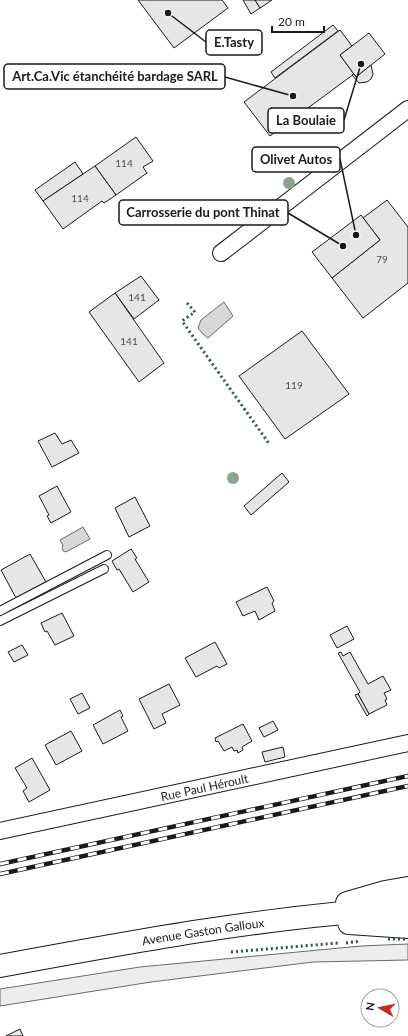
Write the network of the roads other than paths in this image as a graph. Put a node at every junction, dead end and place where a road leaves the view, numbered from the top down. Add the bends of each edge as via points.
1 (408, 109) edge
2 (221, 253) dead end
3 (107, 556) dead end
4 (104, 569) dead end
5 (0, 611) edge
6 (0, 621) edge
7 (408, 743) edge
8 (0, 831) edge
9 (408, 888) edge
10 (408, 908) edge
11 (292, 918) junction
12 (408, 927) edge
13 (0, 966) edge

1 - 2 street
3 - 5 lane
4 - 6 lane
7 - 8 street, Rue Paul Héroult
9 - 11 main road
10 - 11 main road, Avenue Gaston Galloux
11 - 12 main road
11 - 13 main road, Avenue Gaston Galloux via 213,928

